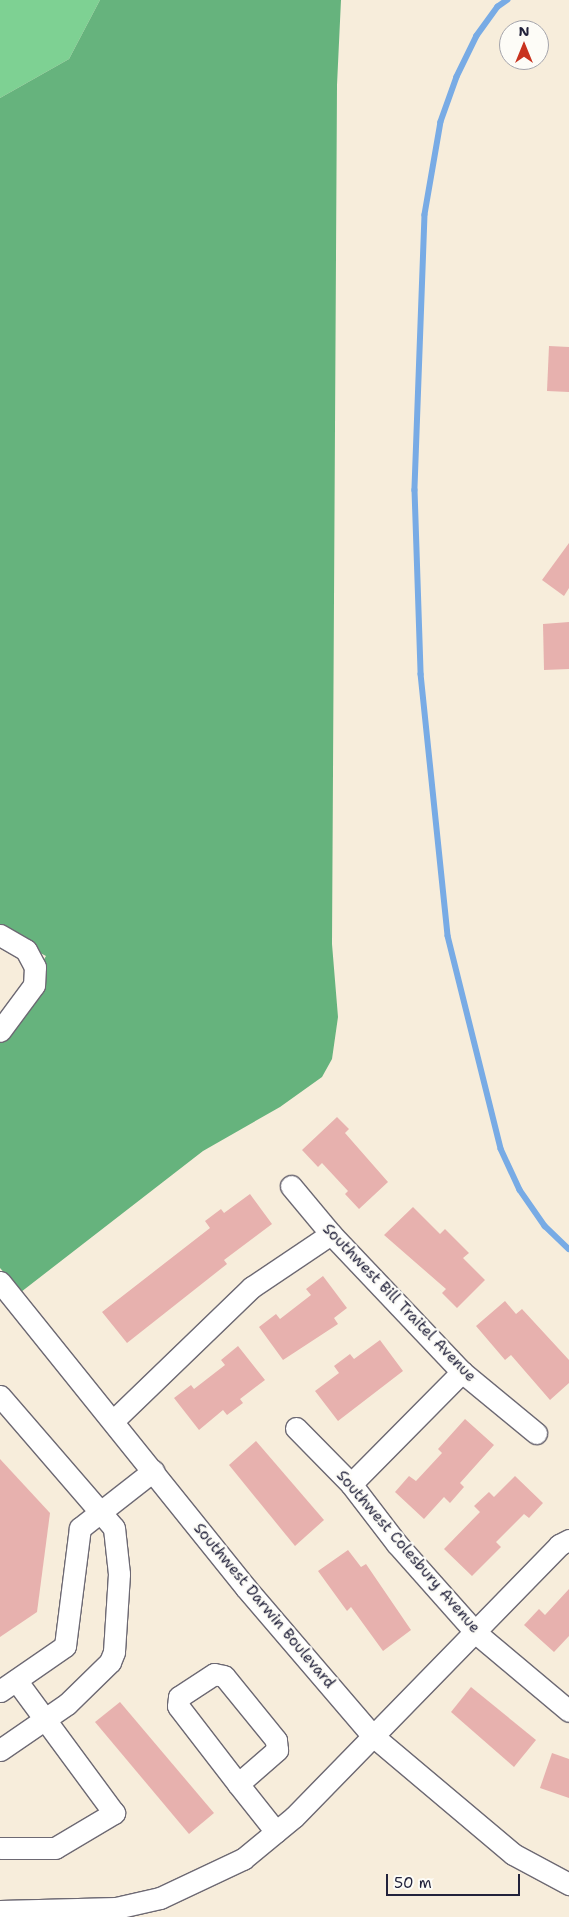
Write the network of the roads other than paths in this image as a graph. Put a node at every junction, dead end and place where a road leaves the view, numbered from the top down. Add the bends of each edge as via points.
1 (0, 935) edge
2 (0, 1030) edge
3 (291, 1186) dead end
4 (331, 1234) junction
5 (0, 1282) edge
6 (462, 1372) junction
7 (0, 1396) edge
8 (113, 1421) junction
9 (296, 1428) dead end
10 (536, 1434) dead end
11 (153, 1471) junction
12 (351, 1484) junction
13 (100, 1511) junction
14 (569, 1540) edge
15 (476, 1633) junction
16 (8, 1686) edge
17 (569, 1711) edge
18 (44, 1719) junction
19 (373, 1736) junction
20 (0, 1750) edge
21 (238, 1784) junction
22 (276, 1832) junction
23 (0, 1848) edge
24 (569, 1884) edge
25 (0, 1911) edge
26 (117, 1913) edge

1 - 2 street via 26,950 35,967 34,985
3 - 4 street, Southwest Bill Traitel Avenue
4 - 6 street, Southwest Bill Traitel Avenue
4 - 8 street via 252,1287
5 - 8 street, Southwest Darwin Boulevard
6 - 10 street, Southwest Bill Traitel Avenue
6 - 12 street
7 - 13 street
8 - 11 street, Southwest Darwin Boulevard
9 - 12 street, Southwest Colesbury Avenue
11 - 13 street
11 - 19 street, Southwest Darwin Boulevard via 246,1588
12 - 15 street, Southwest Colesbury Avenue via 397,1544
13 - 16 street via 80,1528 65,1646
13 - 18 street via 114,1528 118,1543 114,1652 110,1662 89,1684
14 - 15 street via 559,1545
15 - 17 street, Southwest Colesbury Avenue
15 - 19 street
16 - 18 street
18 - 20 street
18 - 23 street via 114,1813 55,1848
19 - 22 street
19 - 24 street, Southwest Darwin Boulevard via 514,1854
21 - 21 street via 178,1706 179,1696 214,1674 224,1676 276,1740 277,1750
21 - 22 street
22 - 26 street via 243,1859 192,1885
25 - 26 street

